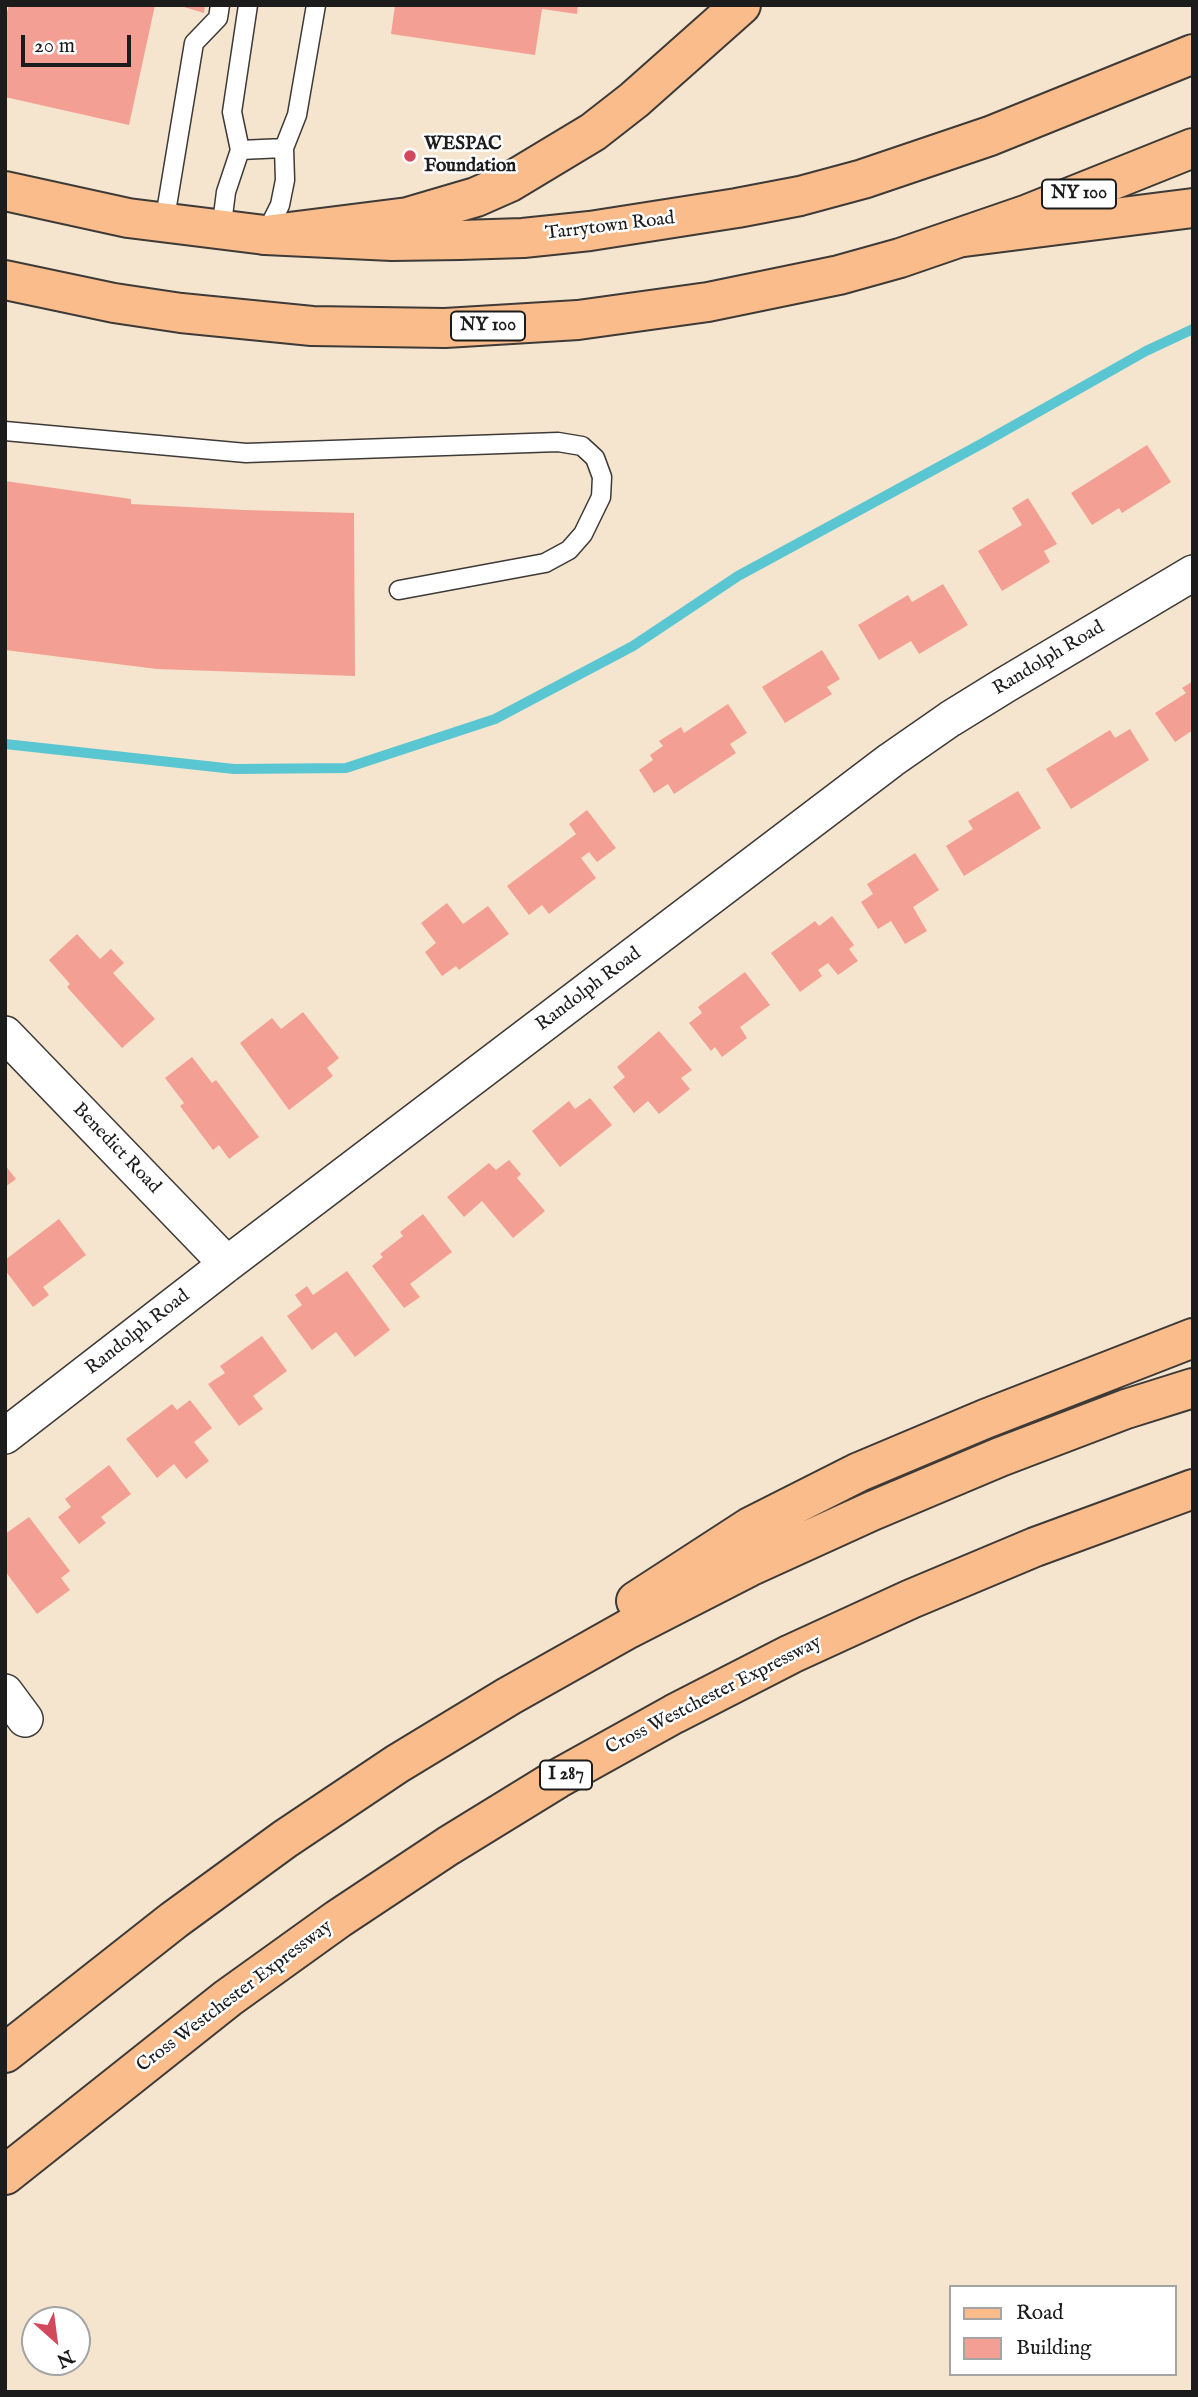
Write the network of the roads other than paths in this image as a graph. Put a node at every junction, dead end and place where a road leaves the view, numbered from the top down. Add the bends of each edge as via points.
1 (220, 5) edge
2 (248, 5) edge
3 (316, 5) edge
4 (741, 5) edge
5 (1193, 54) edge
6 (284, 148) junction
7 (1193, 148) edge
8 (240, 150) junction
9 (5, 191) edge
10 (1193, 208) edge
11 (164, 224) junction
12 (222, 231) junction
13 (265, 235) junction
14 (964, 237) junction
15 (5, 280) edge
16 (5, 430) edge
17 (1193, 573) edge
18 (399, 590) dead end
19 (5, 1034) edge
20 (227, 1264) junction
21 (1193, 1338) edge
22 (1193, 1388) edge
23 (5, 1436) edge
24 (1193, 1489) edge
25 (509, 1696) junction
26 (5, 2053) edge
27 (5, 2175) edge

1 - 11 lane via 218,18 194,43
2 - 8 lane via 232,112
3 - 6 lane via 297,116
4 - 13 main road via 593,132 510,182 408,217
5 - 13 main road, Tarrytown Road via 926,159 775,201 670,220 523,237 392,241
6 - 8 lane
6 - 13 lane via 280,205
7 - 14 main road, NY 100
8 - 12 lane via 226,192
9 - 11 main road, Tarrytown Road
10 - 14 main road
11 - 12 main road, Tarrytown Road
12 - 13 main road, Tarrytown Road
14 - 15 main road, NY 100 via 773,290 642,312 512,325 378,328 246,321 114,303
16 - 18 lane via 246,453 558,442 582,446 595,458 602,477 601,497 583,534 569,550 545,564
17 - 20 street, Randolph Road via 994,692 891,760
19 - 20 street, Benedict Road
20 - 23 street, Randolph Road
21 - 25 main road via 859,1472 750,1527 646,1594
22 - 25 main road via 1000,1457 872,1511 724,1579
24 - 27 main road, Cross Westchester Expressway / I 287 via 1035,1547 839,1632 674,1714 557,1779 448,1846 228,1998
25 - 26 main road via 285,1839

